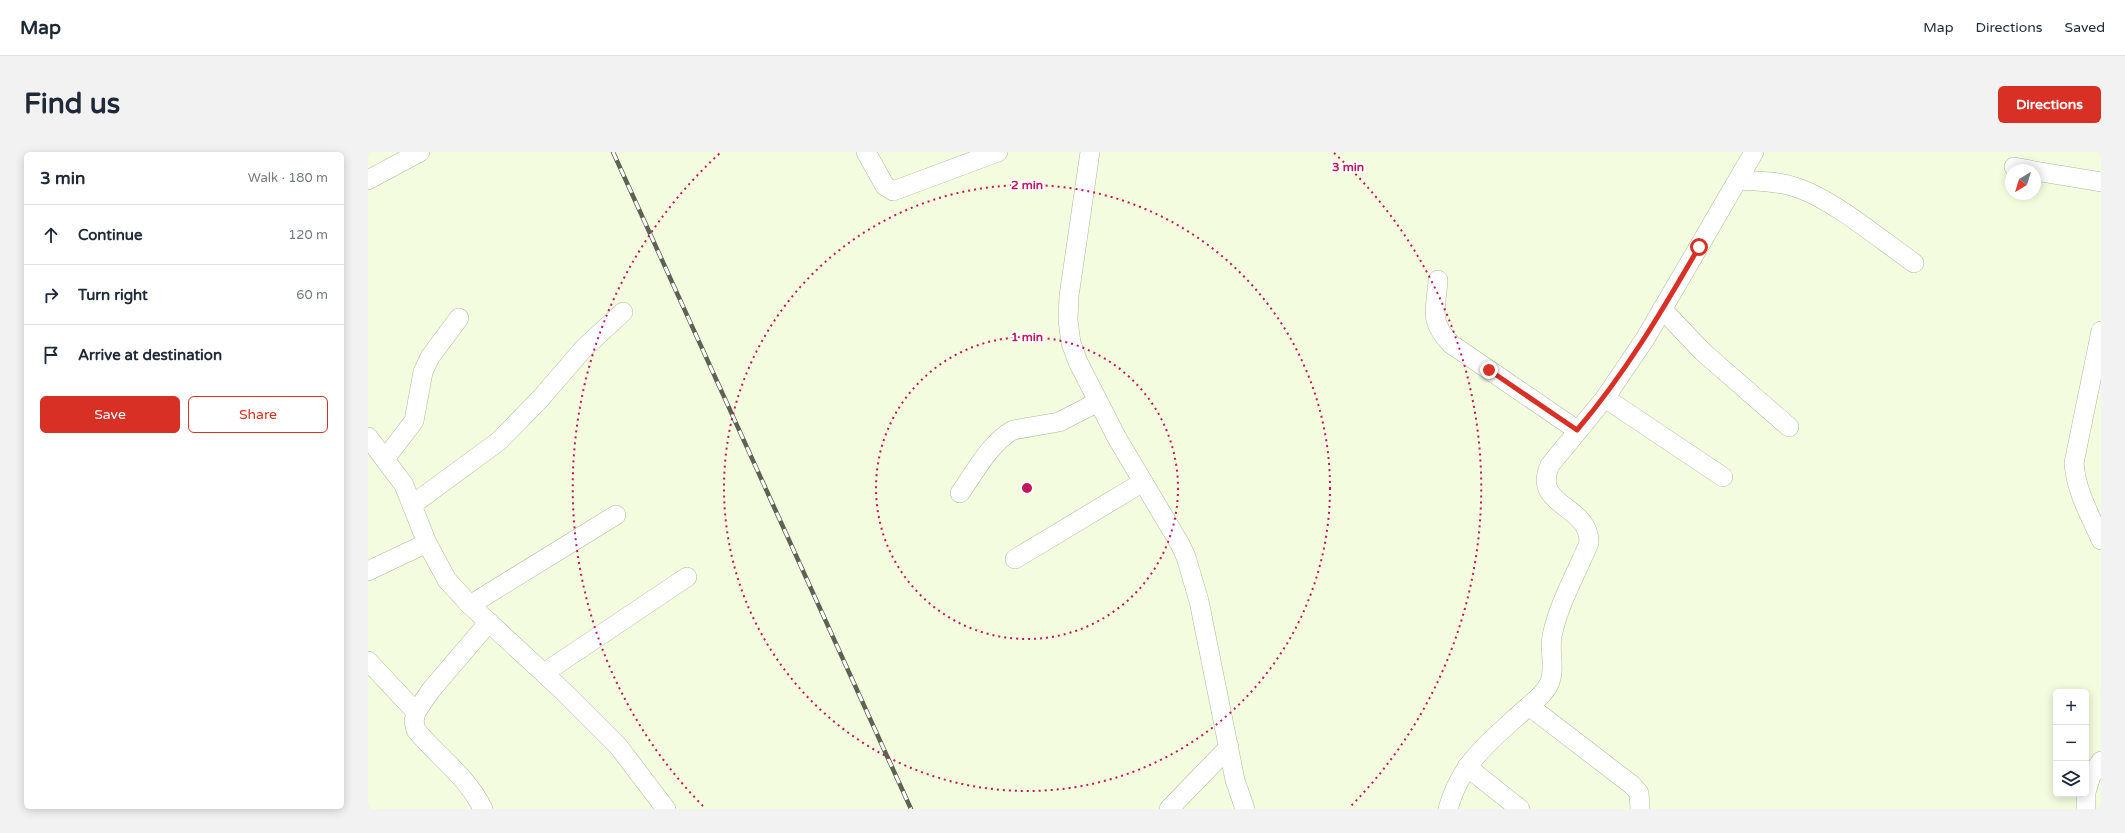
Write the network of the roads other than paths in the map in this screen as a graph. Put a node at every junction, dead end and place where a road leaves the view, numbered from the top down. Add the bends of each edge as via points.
1 (420, 152) edge
2 (866, 152) edge
3 (998, 152) edge
4 (1090, 152) edge
5 (1754, 152) edge
6 (2041, 172) edge
7 (368, 180) edge
8 (1738, 180) junction
9 (2101, 182) edge
10 (1914, 263) dead end
11 (1438, 280) dead end
12 (1662, 309) junction
13 (623, 312) dead end
14 (459, 318) dead end
15 (2101, 331) edge
16 (1605, 398) junction
17 (1098, 402) junction
18 (1789, 427) dead end
19 (1577, 430) junction
20 (368, 437) edge
21 (385, 459) junction
22 (1723, 477) dead end
23 (1143, 482) junction
24 (960, 493) dead end
25 (412, 505) junction
26 (616, 515) dead end
27 (2101, 540) edge
28 (427, 543) junction
29 (1015, 559) dead end
30 (368, 571) edge
31 (687, 577) dead end
32 (470, 605) junction
33 (489, 622) junction
34 (368, 661) edge
35 (544, 673) junction
36 (1529, 706) junction
37 (416, 712) junction
38 (1229, 747) junction
39 (2101, 761) edge
40 (1467, 767) junction
41 (2089, 783) edge
42 (2086, 797) edge
43 (483, 809) edge
44 (666, 809) edge
45 (1169, 809) edge
46 (1245, 809) edge
47 (1448, 809) edge
48 (1520, 809) edge
49 (1640, 809) edge
50 (2086, 809) edge

1 - 7 street
2 - 3 street via 885,186 893,191
4 - 17 street via 1069,296 1068,320 1071,343
5 - 8 street
6 - 9 street
8 - 10 street via 1772,182 1796,187 1828,202
8 - 12 street
11 - 19 street via 1434,321 1448,341
12 - 16 street
12 - 18 street via 1703,352
13 - 25 street via 584,348 527,414 499,441
14 - 21 street via 430,357 423,372 414,421
15 - 27 street via 2074,463 2075,479
16 - 19 street
16 - 22 street
17 - 23 street
17 - 24 street via 1059,422 1008,433 995,445
19 - 36 street via 1550,465 1545,482 1552,496 1587,527 1589,543 1556,618 1552,638 1550,683
20 - 21 street
21 - 25 street via 400,478
23 - 29 street
23 - 38 street via 1180,544 1192,575
25 - 28 street
26 - 32 street
28 - 30 street
28 - 32 street via 447,580
31 - 35 street
32 - 33 street
33 - 35 street
33 - 37 street via 431,690
34 - 37 street
35 - 44 street via 618,746
36 - 40 street via 1478,753
36 - 49 street via 1632,785 1639,793
37 - 43 street via 416,730 459,773
38 - 45 street
38 - 46 street via 1235,780
39 - 41 street
40 - 47 street via 1455,786
40 - 48 street
42 - 50 street

